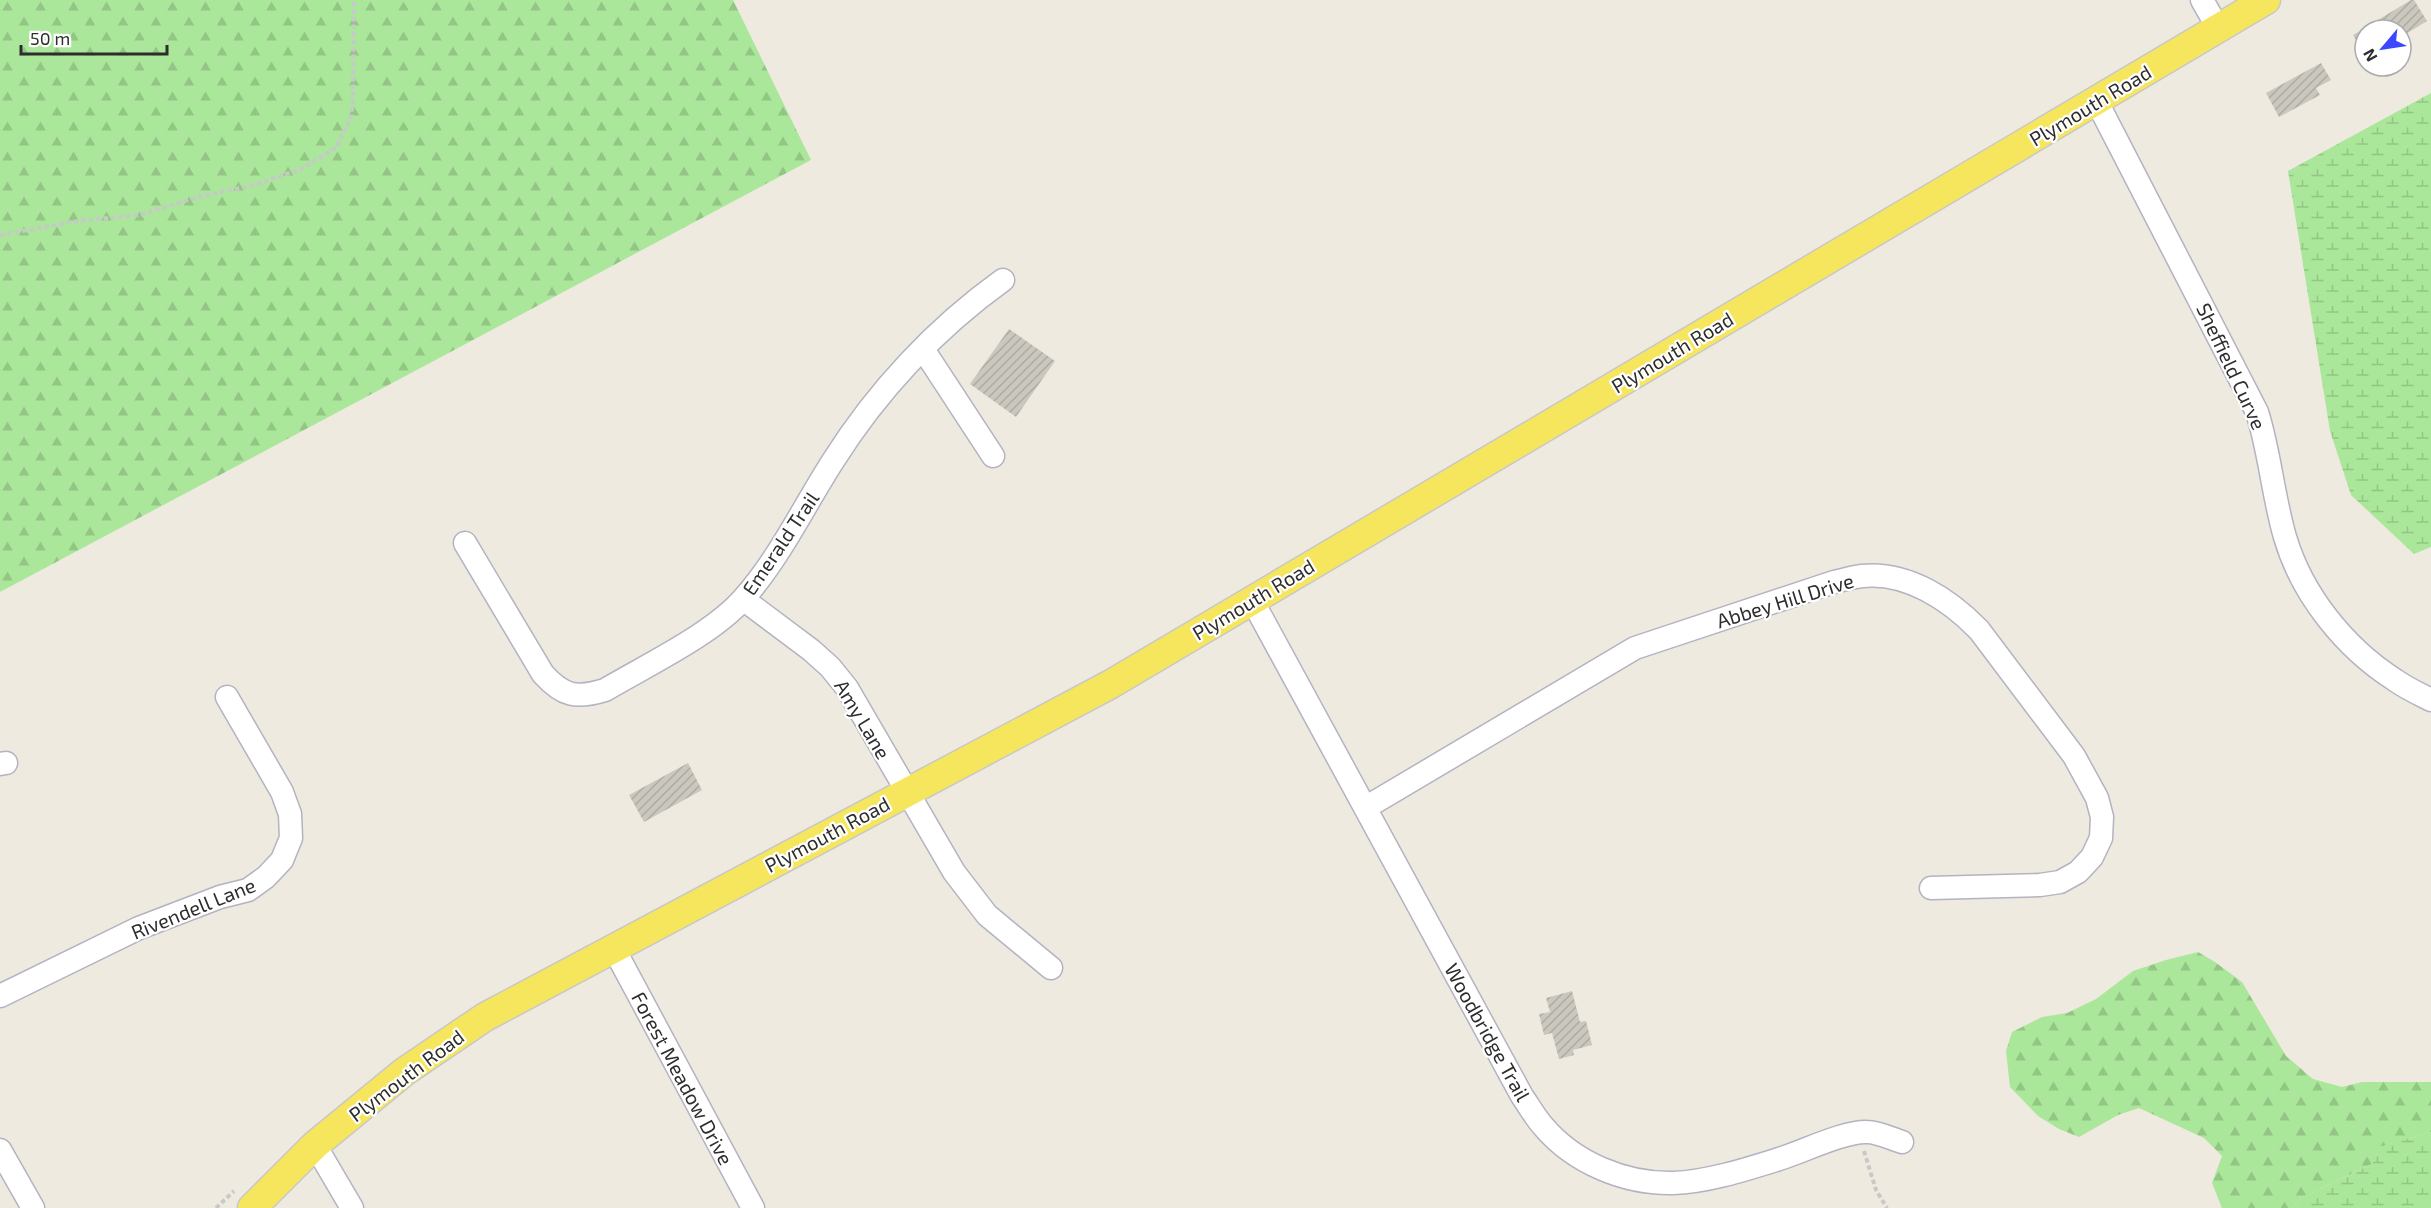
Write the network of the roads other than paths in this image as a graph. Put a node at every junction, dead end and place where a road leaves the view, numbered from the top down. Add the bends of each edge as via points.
1 (2202, 0) edge
2 (2266, 0) edge
3 (2218, 28) junction
4 (2097, 102) junction
5 (1003, 280) dead end
6 (923, 349) junction
7 (993, 456) dead end
8 (465, 543) dead end
9 (743, 599) junction
10 (1252, 600) junction
11 (227, 696) dead end
12 (2431, 700) edge
13 (906, 791) junction
14 (1365, 808) junction
15 (1931, 888) dead end
16 (613, 947) junction
17 (1051, 968) dead end
18 (0, 996) edge
19 (1902, 1142) dead end
20 (315, 1145) junction
21 (0, 1150) edge
22 (246, 1196) edge
23 (33, 1208) edge
24 (352, 1208) edge
25 (753, 1208) edge

1 - 3 street
2 - 3 main road, Plymouth Road
3 - 4 main road, Plymouth Road
4 - 10 main road, Plymouth Road
4 - 12 street, Sheffield Curve via 2257,412 2267,442 2285,539 2303,581 2328,619 2358,653
5 - 6 street, Emerald Trail via 969,304
6 - 7 street
6 - 9 street, Emerald Trail via 898,373 835,458 767,568
8 - 9 street, Emerald Trail via 543,674 570,695 605,690 702,632
9 - 13 street, Amy Lane via 830,667 847,688
10 - 13 main road, Plymouth Road via 1111,684
10 - 14 street, Woodbridge Trail
11 - 18 street, Rivendell Lane via 282,792 290,814 291,838 282,860 248,890 139,928
13 - 16 main road, Plymouth Road
13 - 17 street, Amy Lane via 954,872 987,915
14 - 15 street, Abbey Hill Drive via 1635,648 1834,582 1864,576 1895,579 1922,587 1961,612 1979,630 2074,756 2097,798 2102,817 2101,838 2092,857 2078,872 2060,882
14 - 19 street, Woodbridge Trail via 1522,1096 1543,1127 1569,1150 1600,1169 1636,1179 1673,1183 1775,1161 1833,1139 1867,1132
16 - 20 main road, Plymouth Road via 485,1017 404,1072
16 - 25 street, Forest Meadow Drive
20 - 22 main road, Plymouth Road
20 - 24 street
21 - 23 street

